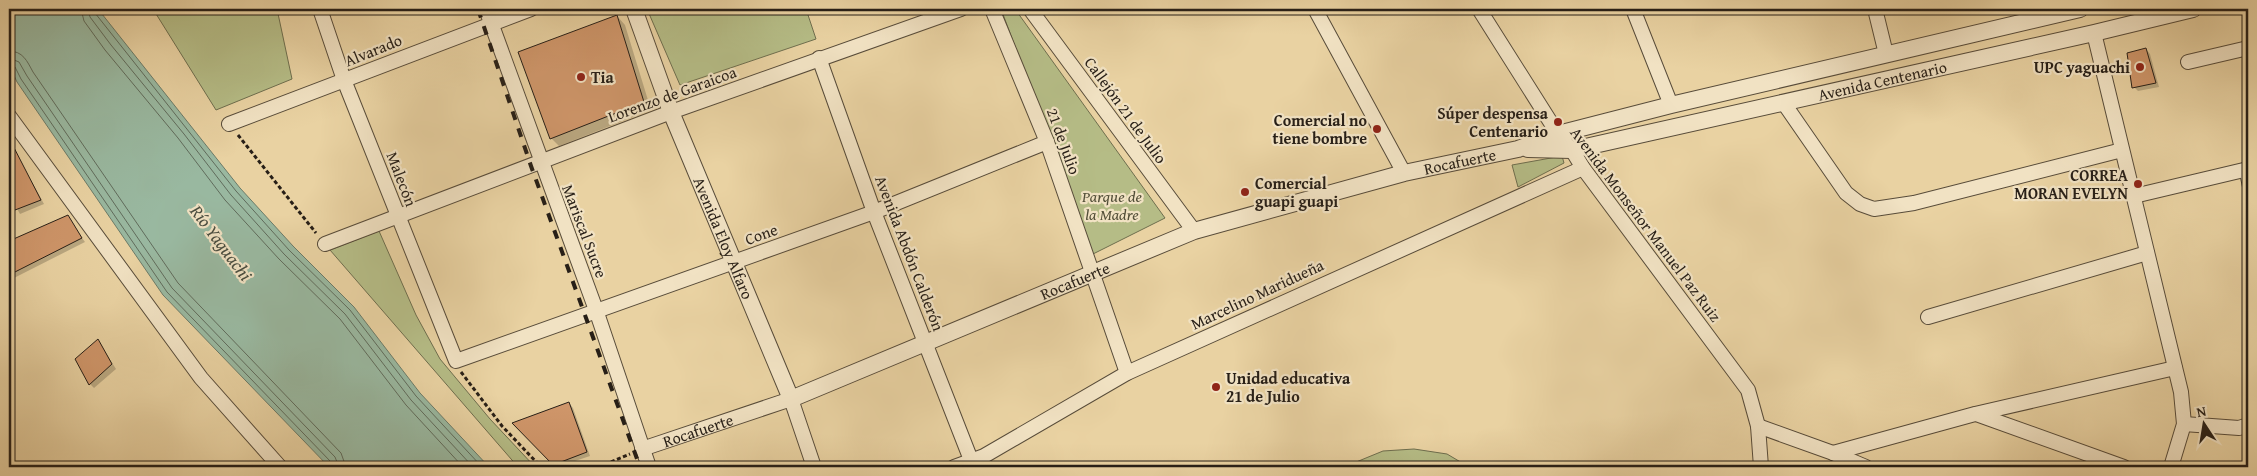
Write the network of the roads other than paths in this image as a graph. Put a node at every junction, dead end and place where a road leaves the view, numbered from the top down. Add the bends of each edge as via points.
1 (320, 9) edge
2 (486, 9) edge
3 (531, 9) edge
4 (634, 9) edge
5 (962, 9) edge
6 (992, 9) edge
7 (1030, 9) edge
8 (1315, 9) edge
9 (1479, 9) edge
10 (1633, 9) edge
11 (1875, 9) edge
12 (2080, 9) edge
13 (2193, 9) edge
14 (492, 23) junction
15 (2094, 33) junction
16 (2248, 48) edge
17 (1886, 54) junction
18 (819, 58) junction
19 (2188, 62) dead end
20 (344, 80) junction
21 (1783, 102) junction
22 (1671, 105) junction
23 (671, 112) junction
24 (9, 116) edge
25 (229, 124) road end
26 (1558, 134) junction
27 (1046, 142) junction
28 (1518, 149) junction
29 (1572, 150) junction
30 (2122, 150) junction
31 (541, 162) junction
32 (1583, 168) junction
33 (2246, 170) edge
34 (1404, 174) junction
35 (2248, 194) edge
36 (2134, 196) junction
37 (874, 212) junction
38 (397, 215) junction
39 (1194, 231) junction
40 (325, 244) road end
41 (2148, 253) junction
42 (735, 262) junction
43 (1091, 274) junction
44 (596, 310) junction
45 (1928, 317) dead end
46 (926, 344) junction
47 (456, 361) joint
48 (2175, 368) junction
49 (1127, 373) junction
50 (791, 399) junction
51 (1975, 414) junction
52 (2184, 424) junction
53 (1758, 426) junction
54 (2245, 428) edge
55 (642, 449) junction
56 (1833, 453) junction
57 (969, 464) edge
58 (280, 467) edge
59 (649, 467) edge
60 (814, 467) edge
61 (1761, 467) edge
62 (1866, 467) edge
63 (2124, 467) edge
64 (2171, 467) edge

1 - 20 street, Malecón
2 - 14 street, Mariscal Sucre
3 - 14 street, Alvarado
4 - 23 street, Avenida Eloy Alfaro
5 - 18 street, Lorenzo de Garaicoa
6 - 27 street, 21 de Julio
7 - 39 street, Callejón 21 de Julio
8 - 34 street
9 - 26 street, Avenida Monseñor Manuel Paz Ruiz
10 - 22 street
11 - 17 street
12 - 17 street, Avenida Centenario
13 - 15 street, Avenida Centenario
14 - 20 street, Alvarado
14 - 31 street, Mariscal Sucre
15 - 21 street, Avenida Centenario
15 - 30 street
16 - 19 street
17 - 22 street, Avenida Centenario
18 - 23 street, Lorenzo de Garaicoa
18 - 37 street, Avenida Abdón Calderón
20 - 25 street, Alvarado
20 - 38 street, Malecón
21 - 29 street, Avenida Centenario
21 - 30 street via 1846,192 1860,204 1874,209 1914,203
22 - 26 street, Avenida Centenario
23 - 31 street, Lorenzo de Garaicoa
23 - 42 street, Avenida Eloy Alfaro
24 - 58 street via 200,378
26 - 28 street, Rocafuerte
26 - 29 street, Avenida Monseñor Manuel Paz Ruiz
27 - 37 street, Cone
27 - 43 street, 21 de Julio
28 - 29 street, Rocafuerte
28 - 34 street, Rocafuerte
29 - 32 street, Avenida Monseñor Manuel Paz Ruiz
30 - 36 street
31 - 38 street, Lorenzo de Garaicoa
31 - 44 street, Mariscal Sucre
32 - 49 street, Marcelino Maridueña
32 - 53 street, Avenida Monseñor Manuel Paz Ruiz via 1748,390
33 - 35 lane
33 - 36 street
34 - 39 street, Rocafuerte
36 - 41 street
37 - 42 street, Cone
37 - 46 street, Avenida Abdón Calderón
38 - 40 street, Lorenzo de Garaicoa
38 - 47 street, Malecón
39 - 43 street, Rocafuerte
41 - 45 street
41 - 48 street
42 - 44 street, Cone
42 - 50 street, Avenida Eloy Alfaro
43 - 46 street, Rocafuerte
43 - 49 street, 21 de Julio
44 - 47 street, Cone
44 - 55 street, Mariscal Sucre
46 - 50 street, Rocafuerte
46 - 57 street, Avenida Abdón Calderón
48 - 51 street
48 - 52 street
49 - 57 street, Marcelino Maridueña
50 - 55 street, Rocafuerte
50 - 60 street, Avenida Eloy Alfaro
51 - 56 street
51 - 63 street
52 - 54 street
52 - 64 street
53 - 56 street
53 - 61 street, Avenida Monseñor Manuel Paz Ruiz
55 - 59 street, Mariscal Sucre
56 - 62 street

